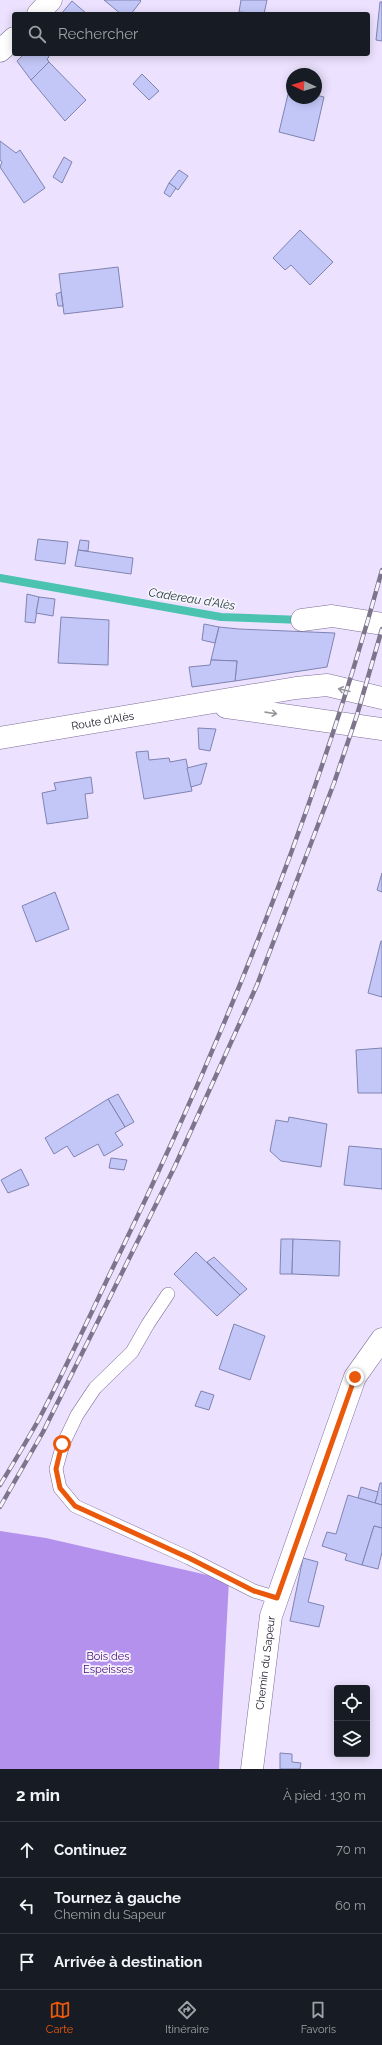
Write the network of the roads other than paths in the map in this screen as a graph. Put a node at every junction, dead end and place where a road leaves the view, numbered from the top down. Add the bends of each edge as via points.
1 (51, 0) edge
2 (40, 12) edge
3 (12, 40) edge
4 (0, 51) edge
5 (302, 620) dead end
6 (382, 624) edge
7 (382, 698) edge
8 (205, 704) junction
9 (382, 729) edge
10 (0, 738) edge
11 (168, 1294) dead end
12 (382, 1339) edge
13 (277, 1598) junction
14 (252, 1769) edge

1 - 2 street
3 - 4 street
5 - 6 street via 332,616
7 -> 8 street, Route d'Alès via 327,685
8 -> 9 street, Route d'Alès
8 - 10 street, Route d'Alès
11 - 13 lane via 132,1352 95,1388 77,1415 62,1444 56,1469 60,1488 75,1506 254,1591
12 - 13 street, Chemin du Sapeur via 355,1377
13 - 14 street, Chemin du Sapeur via 271,1616

